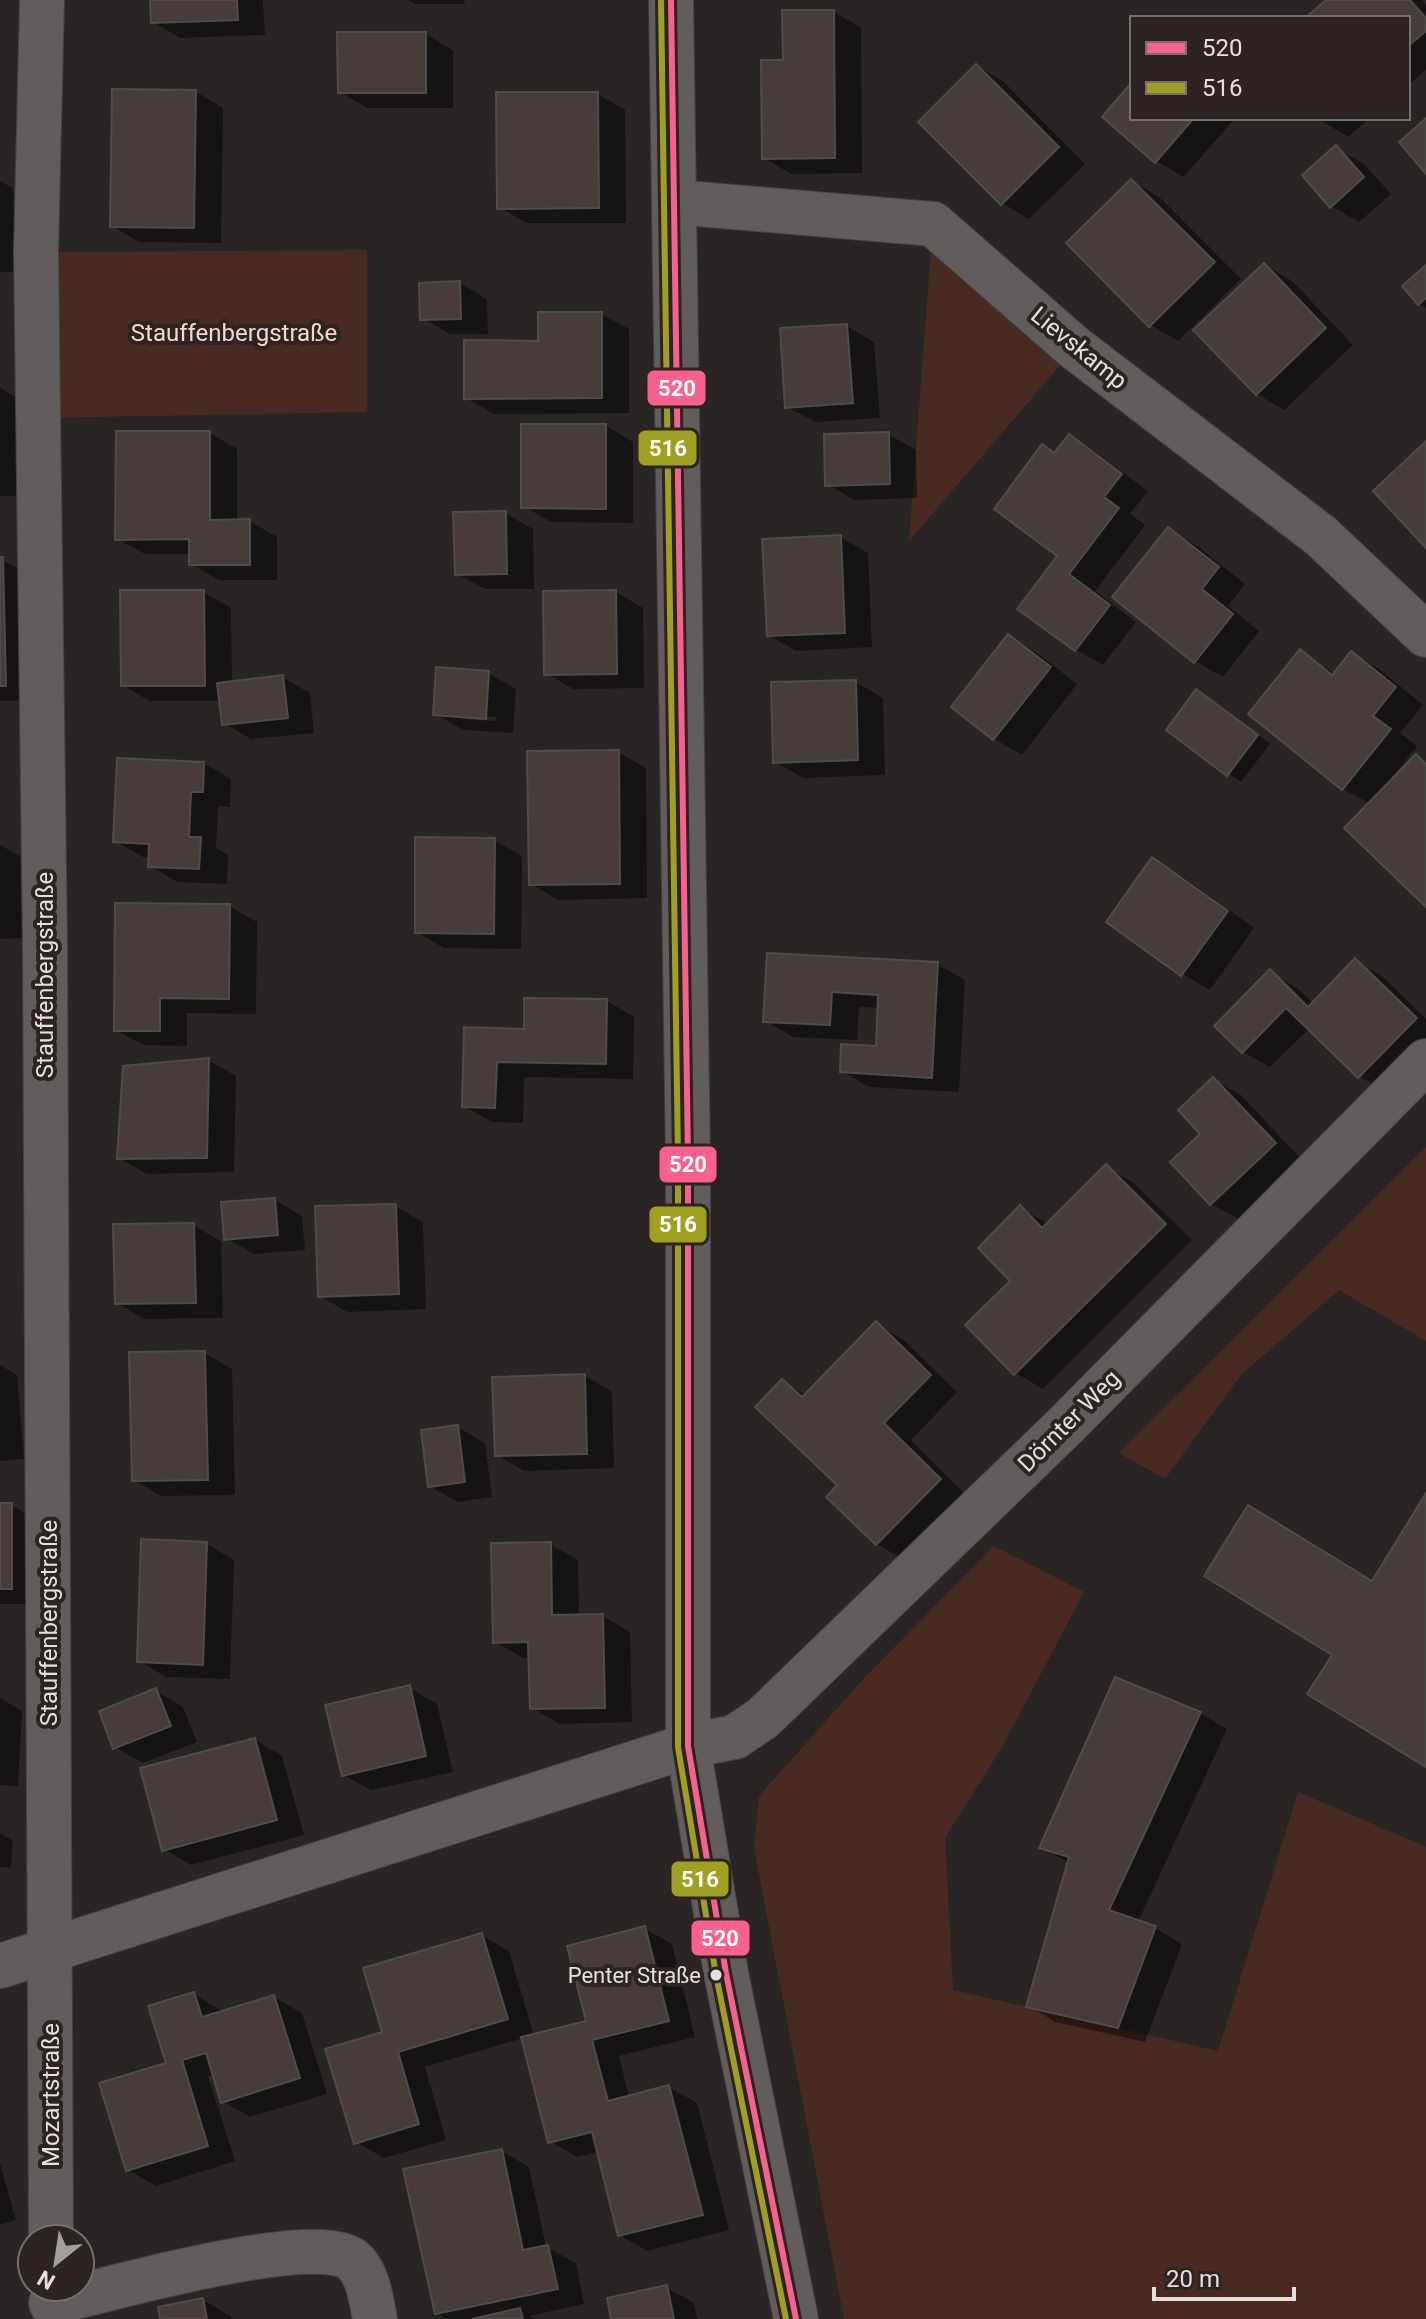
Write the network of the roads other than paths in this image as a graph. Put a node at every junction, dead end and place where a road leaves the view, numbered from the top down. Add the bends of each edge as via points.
1 (42, 0) edge
2 (671, 0) edge
3 (675, 202) junction
4 (1426, 635) edge
5 (1426, 1061) edge
6 (688, 1746) junction
7 (50, 1951) junction
8 (0, 1966) edge
9 (51, 2223) edge
10 (96, 2293) edge
11 (375, 2319) edge
12 (796, 2319) edge

1 - 7 street, Stauffenbergstraße via 36,267
2 - 3 street
3 - 4 street, Lievskamp via 933,224 1075,348 1321,536
3 - 6 street via 688,1159
5 - 6 street, Dörnter Weg via 1065,1426 763,1718 735,1737
6 - 7 street
6 - 12 street via 726,1973
7 - 8 street
7 - 9 street, Mozartstraße
10 - 11 street via 264,2254 323,2250 354,2261 368,2284

